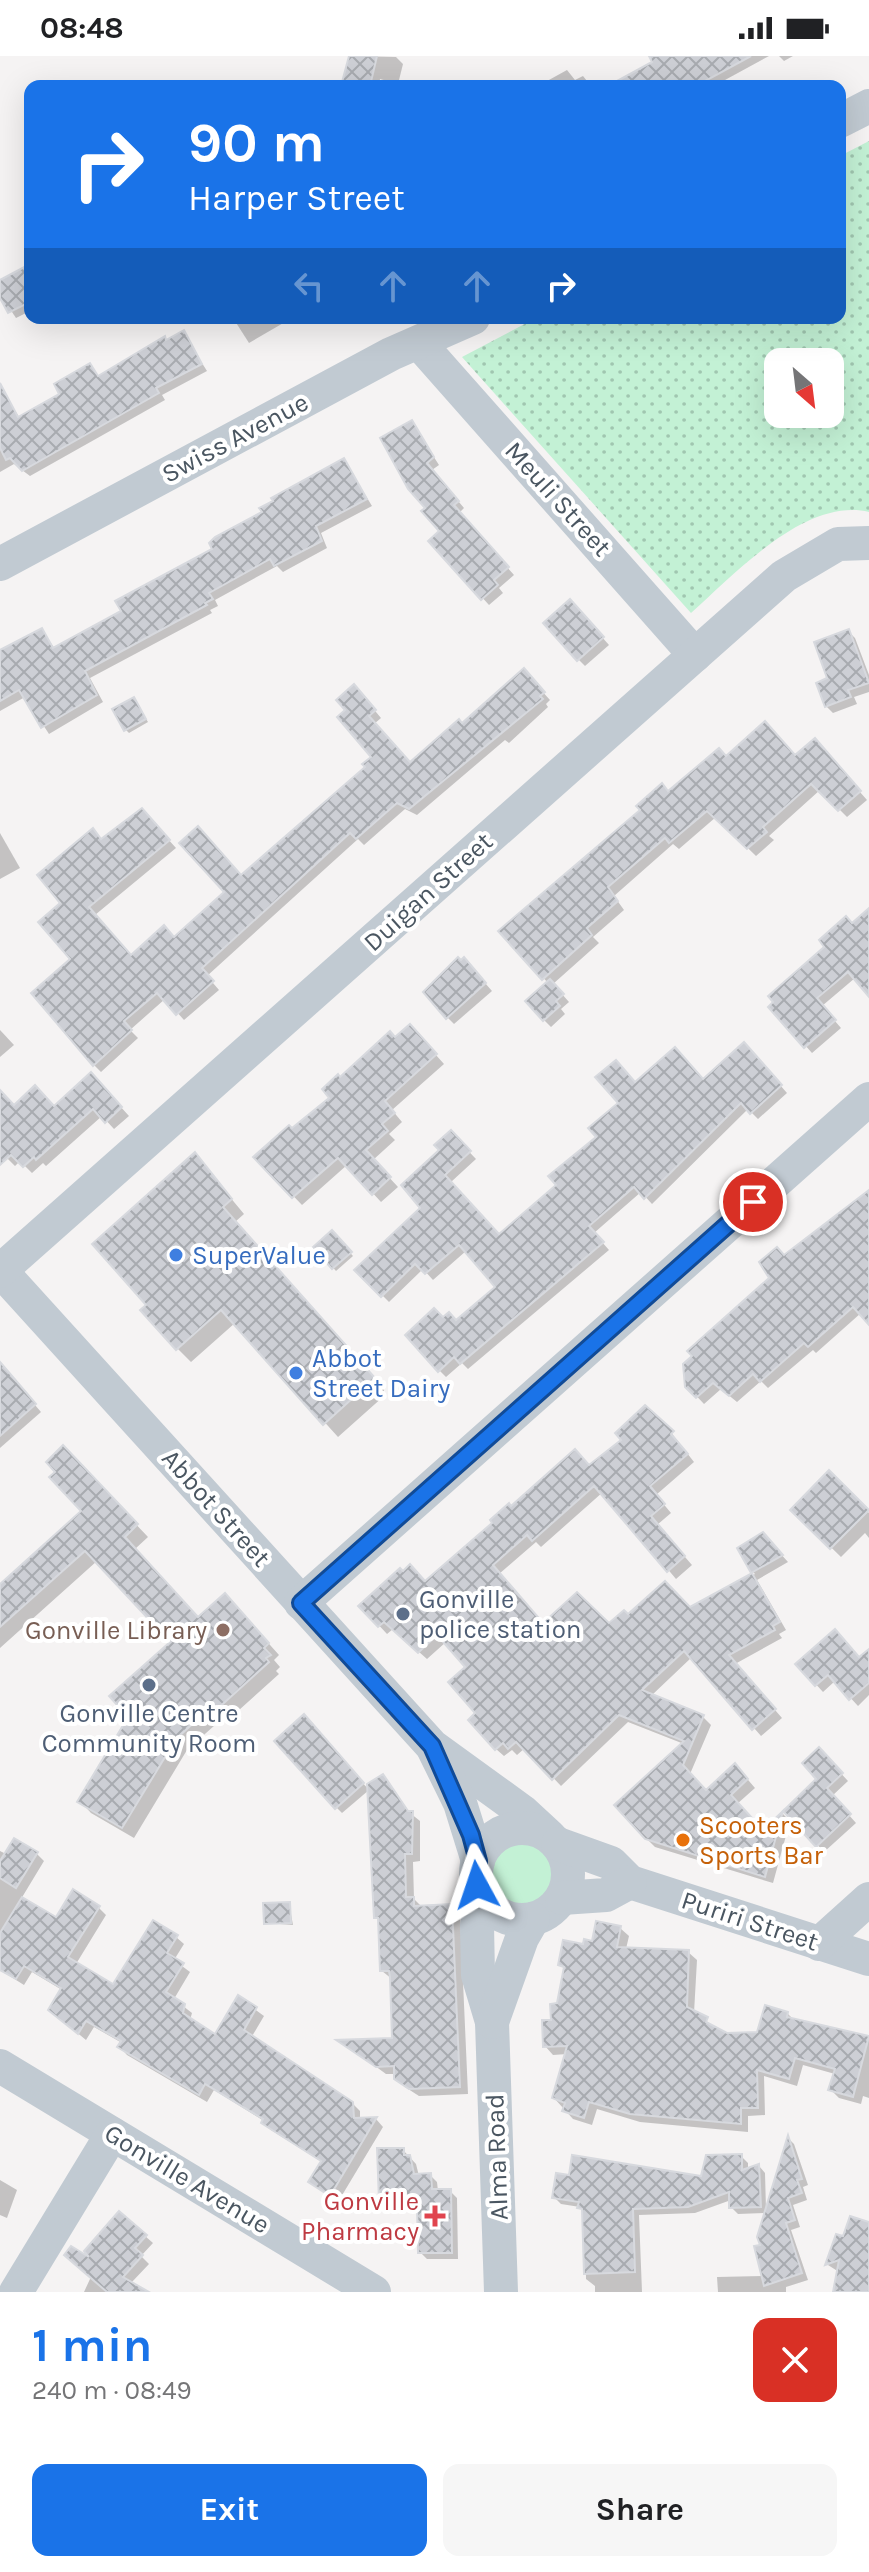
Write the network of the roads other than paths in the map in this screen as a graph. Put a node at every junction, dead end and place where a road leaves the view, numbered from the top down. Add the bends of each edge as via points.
1 (869, 106) edge
2 (846, 118) edge
3 (461, 324) edge
4 (420, 344) junction
5 (869, 543) edge
6 (0, 564) edge
7 (695, 655) junction
8 (869, 1099) edge
9 (0, 1270) edge
10 (301, 1603) junction
11 (432, 1746) junction
12 (553, 1840) junction
13 (478, 1861) junction
14 (630, 1882) junction
15 (482, 1897) junction
16 (562, 1898) junction
17 (869, 1899) edge
18 (533, 1919) junction
19 (819, 1944) junction
20 (869, 1959) edge
21 (492, 2022) junction
22 (0, 2066) edge
23 (112, 2134) junction
24 (16, 2292) edge
25 (374, 2292) edge
26 (501, 2292) edge

1 - 2 street
3 - 4 street, Swiss Avenue
4 - 6 street, Swiss Avenue via 391,354
4 - 7 street, Meuli Street
5 - 7 street, Duigan Street via 838,544 803,562
7 - 9 street, Duigan Street
8 - 10 street
9 - 10 street, Abbot Street
10 - 11 street, Abbot Street
11 - 12 street, Abbot Street
11 - 13 street, Abbot Street via 460,1803
12 - 13 street via 534,1829 507,1831
12 - 14 street, Puriri Street via 611,1863
12 - 16 street via 569,1871
13 - 15 street
14 - 16 street via 606,1895
14 - 19 street, Puriri Street
15 - 18 street via 504,1917
15 - 21 street, Alma Road via 478,1975
16 - 18 street
17 - 19 street
18 - 21 street, Alma Road
19 - 20 street, Puriri Street
21 - 26 street, Alma Road
22 - 23 street, Gonville Avenue
23 - 24 street
23 - 25 street, Gonville Avenue

